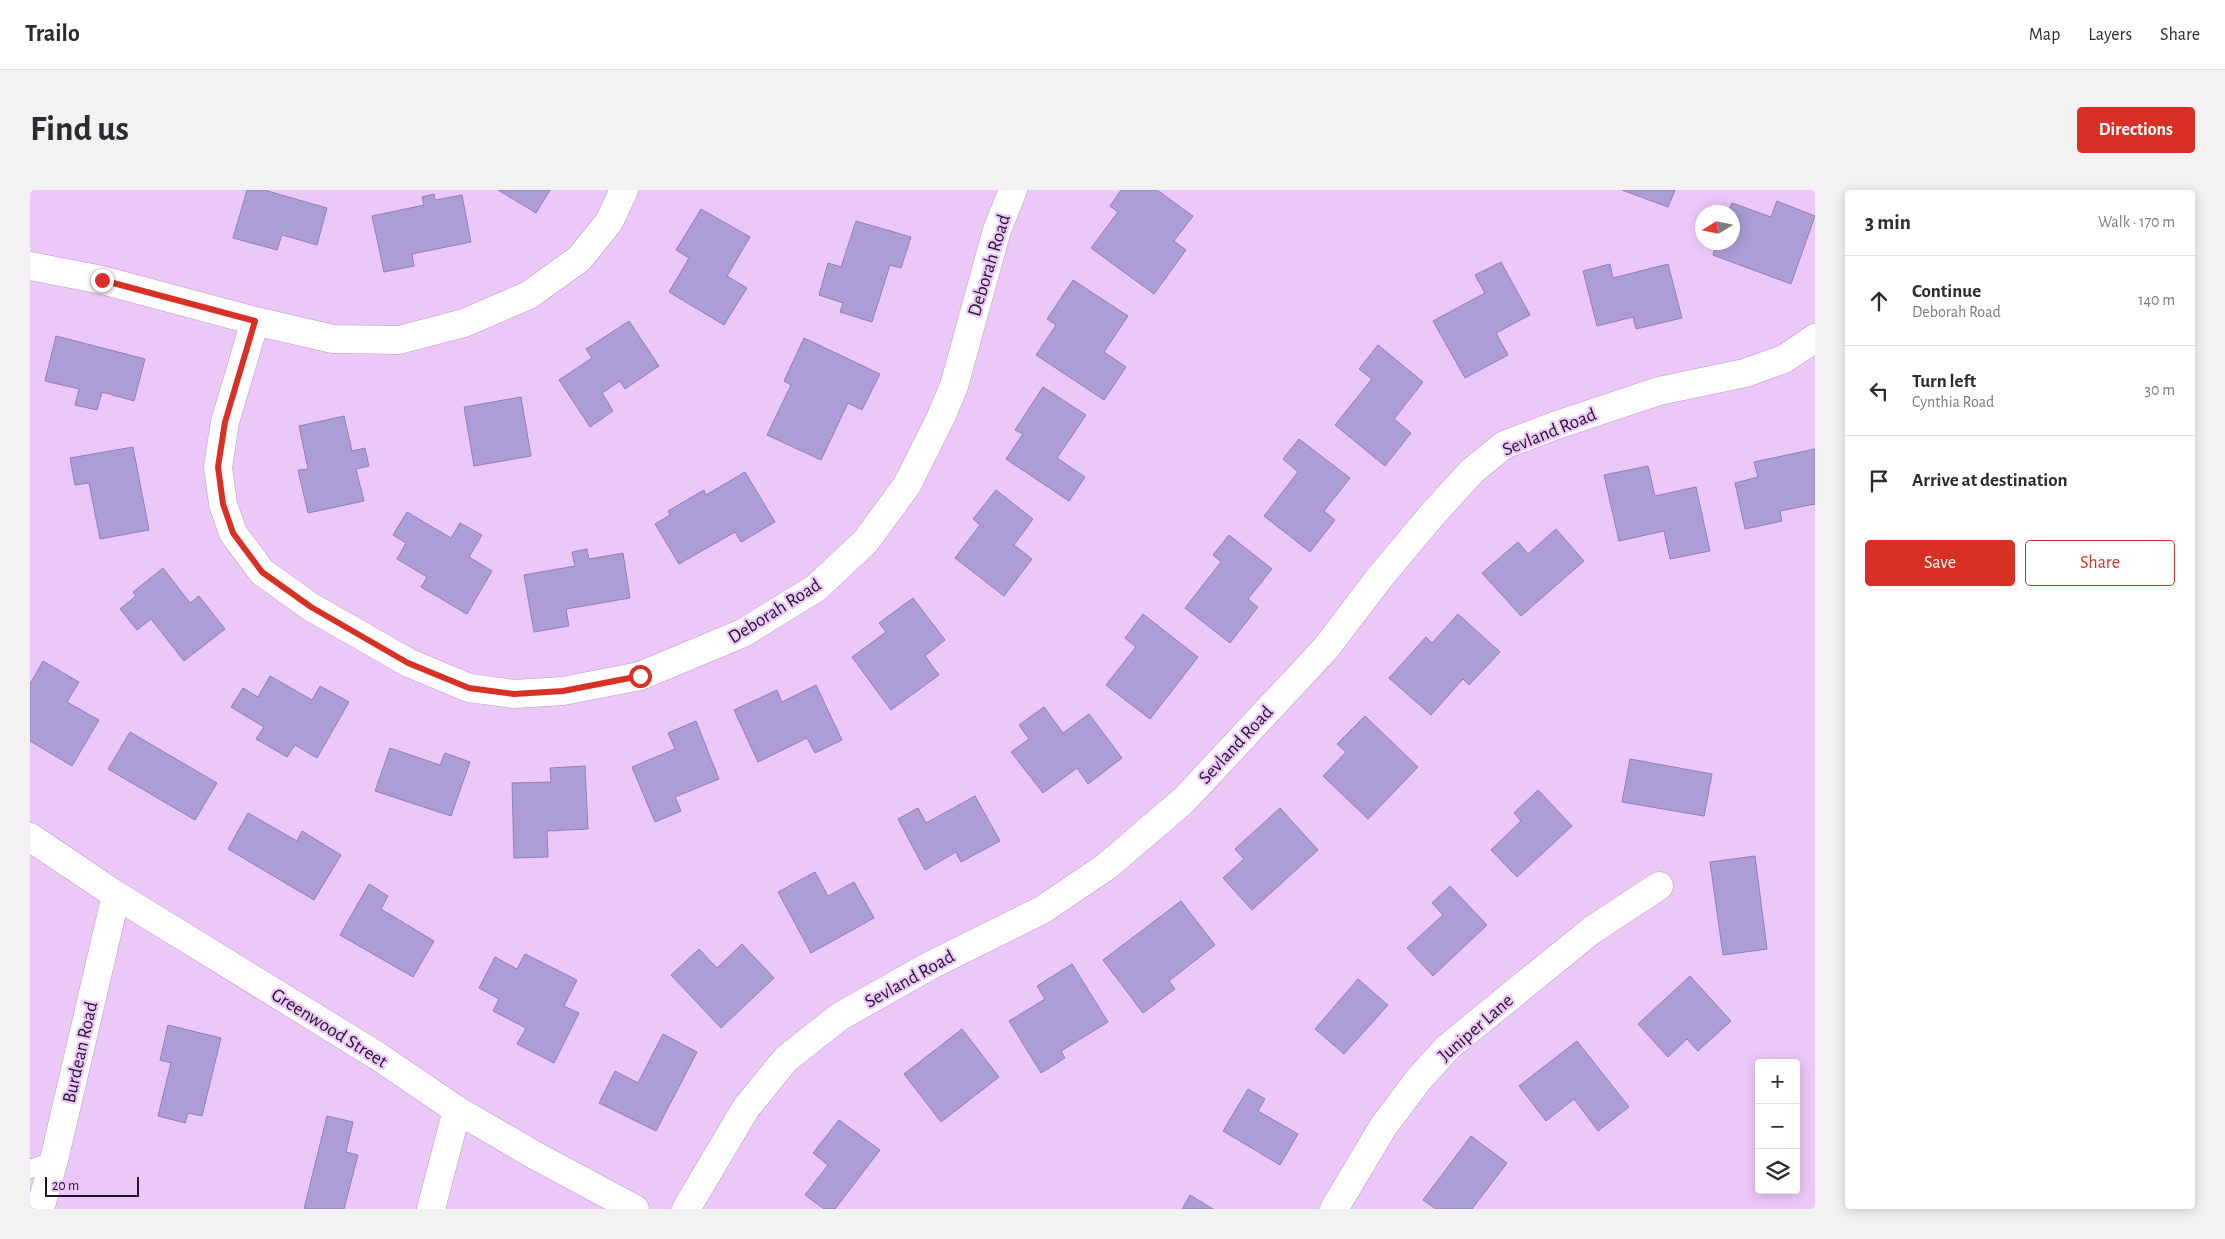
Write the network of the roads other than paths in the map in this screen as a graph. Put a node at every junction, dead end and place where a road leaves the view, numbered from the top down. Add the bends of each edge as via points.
1 (624, 190) edge
2 (1012, 190) edge
3 (30, 266) edge
4 (255, 321) junction
5 (1815, 338) edge
6 (30, 838) edge
7 (1659, 886) dead end
8 (116, 895) junction
9 (457, 1110) junction
10 (42, 1164) edge
11 (40, 1209) edge
12 (430, 1209) edge
13 (635, 1209) edge
14 (686, 1209) edge
15 (1334, 1209) edge

1 - 4 street via 609,222 579,260 529,296 464,323 399,340 333,339
2 - 4 street, Deborah Road via 980,286 954,386 941,418 907,485 866,541 816,588 743,633 640,676 563,691 514,694 469,688 408,663 311,607 262,572 233,533 223,504 218,467 225,422
3 - 4 street via 102,280
5 - 14 street, Sevland Road via 1784,359 1745,373 1659,392 1504,445 1472,471 1431,516 1326,648 1184,800 1107,866 1042,910 930,965 839,1018 786,1059 746,1108
6 - 8 street, Greenwood Street
7 - 15 street, Juniper Lane via 1592,930 1448,1047 1383,1127
8 - 9 street, Greenwood Street via 376,1055
8 - 10 street, Burdean Road
9 - 12 street
9 - 13 street, Greenwood Street
10 - 11 street, Burdean Road

